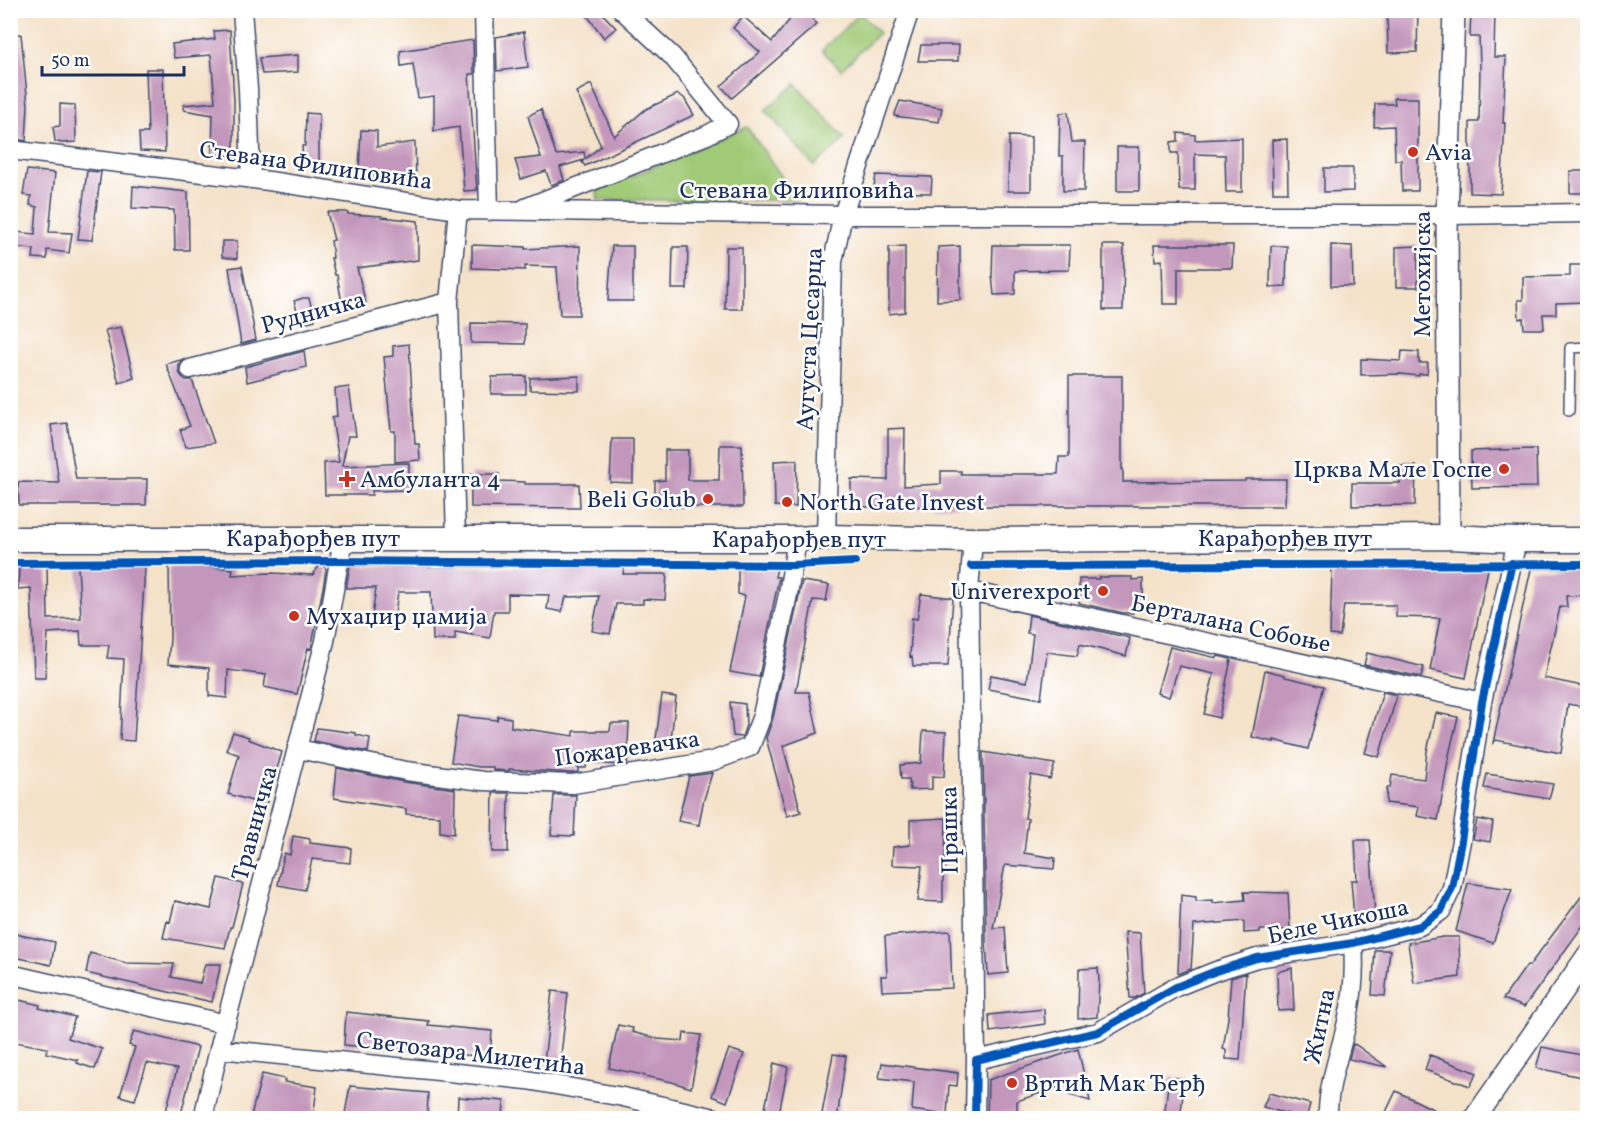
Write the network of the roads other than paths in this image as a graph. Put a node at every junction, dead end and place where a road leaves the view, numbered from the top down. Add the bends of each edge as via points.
1 (242, 10) edge
2 (484, 10) edge
3 (622, 10) edge
4 (910, 10) edge
5 (1454, 10) edge
6 (10, 150) edge
7 (251, 179) junction
8 (458, 210) junction
9 (489, 211) junction
10 (517, 212) junction
11 (1587, 213) edge
12 (1447, 215) junction
13 (843, 216) junction
14 (448, 302) junction
15 (1587, 347) edge
16 (190, 369) dead end
17 (1569, 411) dead end
18 (826, 537) junction
19 (1449, 537) junction
20 (343, 538) junction
21 (456, 538) junction
22 (10, 539) edge
23 (797, 539) junction
24 (973, 540) junction
25 (1517, 540) junction
26 (1587, 540) edge
27 (969, 591) junction
28 (1482, 702) junction
29 (298, 749) junction
30 (1353, 943) junction
31 (1587, 955) edge
32 (10, 974) edge
33 (226, 1024) junction
34 (219, 1049) junction
35 (976, 1060) junction
36 (203, 1119) edge
37 (715, 1119) edge
38 (975, 1119) edge
39 (1328, 1119) edge
40 (1475, 1119) edge

1 - 7 street
2 - 9 street
3 - 10 street via 672,56 728,124
4 - 13 street, Аугуста Цесарца
5 - 12 street, Метохијска
6 - 7 street, Стевана Филиповића
7 - 8 street, Стевана Филиповића
8 - 9 street, Стевана Филиповића
8 - 14 street
9 - 10 street, Стевана Филиповића
10 - 13 street, Стевана Филиповића
11 - 12 street, Стевана Филиповића
12 - 13 street, Стевана Филиповића
12 - 19 street, Метохијска
13 - 18 street, Аугуста Цесарца via 833,261
14 - 16 street, Рудничка
14 - 21 street
15 - 17 lane via 1570,348
18 - 23 main road, Карађорђев пут
18 - 24 main road, Карађорђев пут
19 - 24 main road, Карађорђев пут
19 - 25 main road, Карађорђев пут
20 - 21 main road, Карађорђев пут
20 - 22 main road, Карађорђев пут
20 - 29 street, Травничка via 325,641
21 - 23 main road, Карађорђев пут
23 - 29 street, Пожаревачка via 762,716 750,747 713,761 573,784 472,780
24 - 27 street, Прашка
25 - 26 main road, Карађорђев пут
25 - 28 street, Беле Чикоша
27 - 28 street, Берталана Собоње
27 - 35 street, Прашка
28 - 30 street, Беле Чикоша via 1452,888 1441,911 1420,926
29 - 33 street, Травничка
30 - 35 street, Беле Чикоша via 1257,958 1176,987 1098,1032
30 - 39 street, Житна via 1355,966 1348,1021 1335,1066
31 - 40 street
32 - 33 street
33 - 34 street, Травничка
34 - 36 street, Травничка
34 - 37 street, Светозара Милетића via 527,1080
35 - 38 street, Прашка

